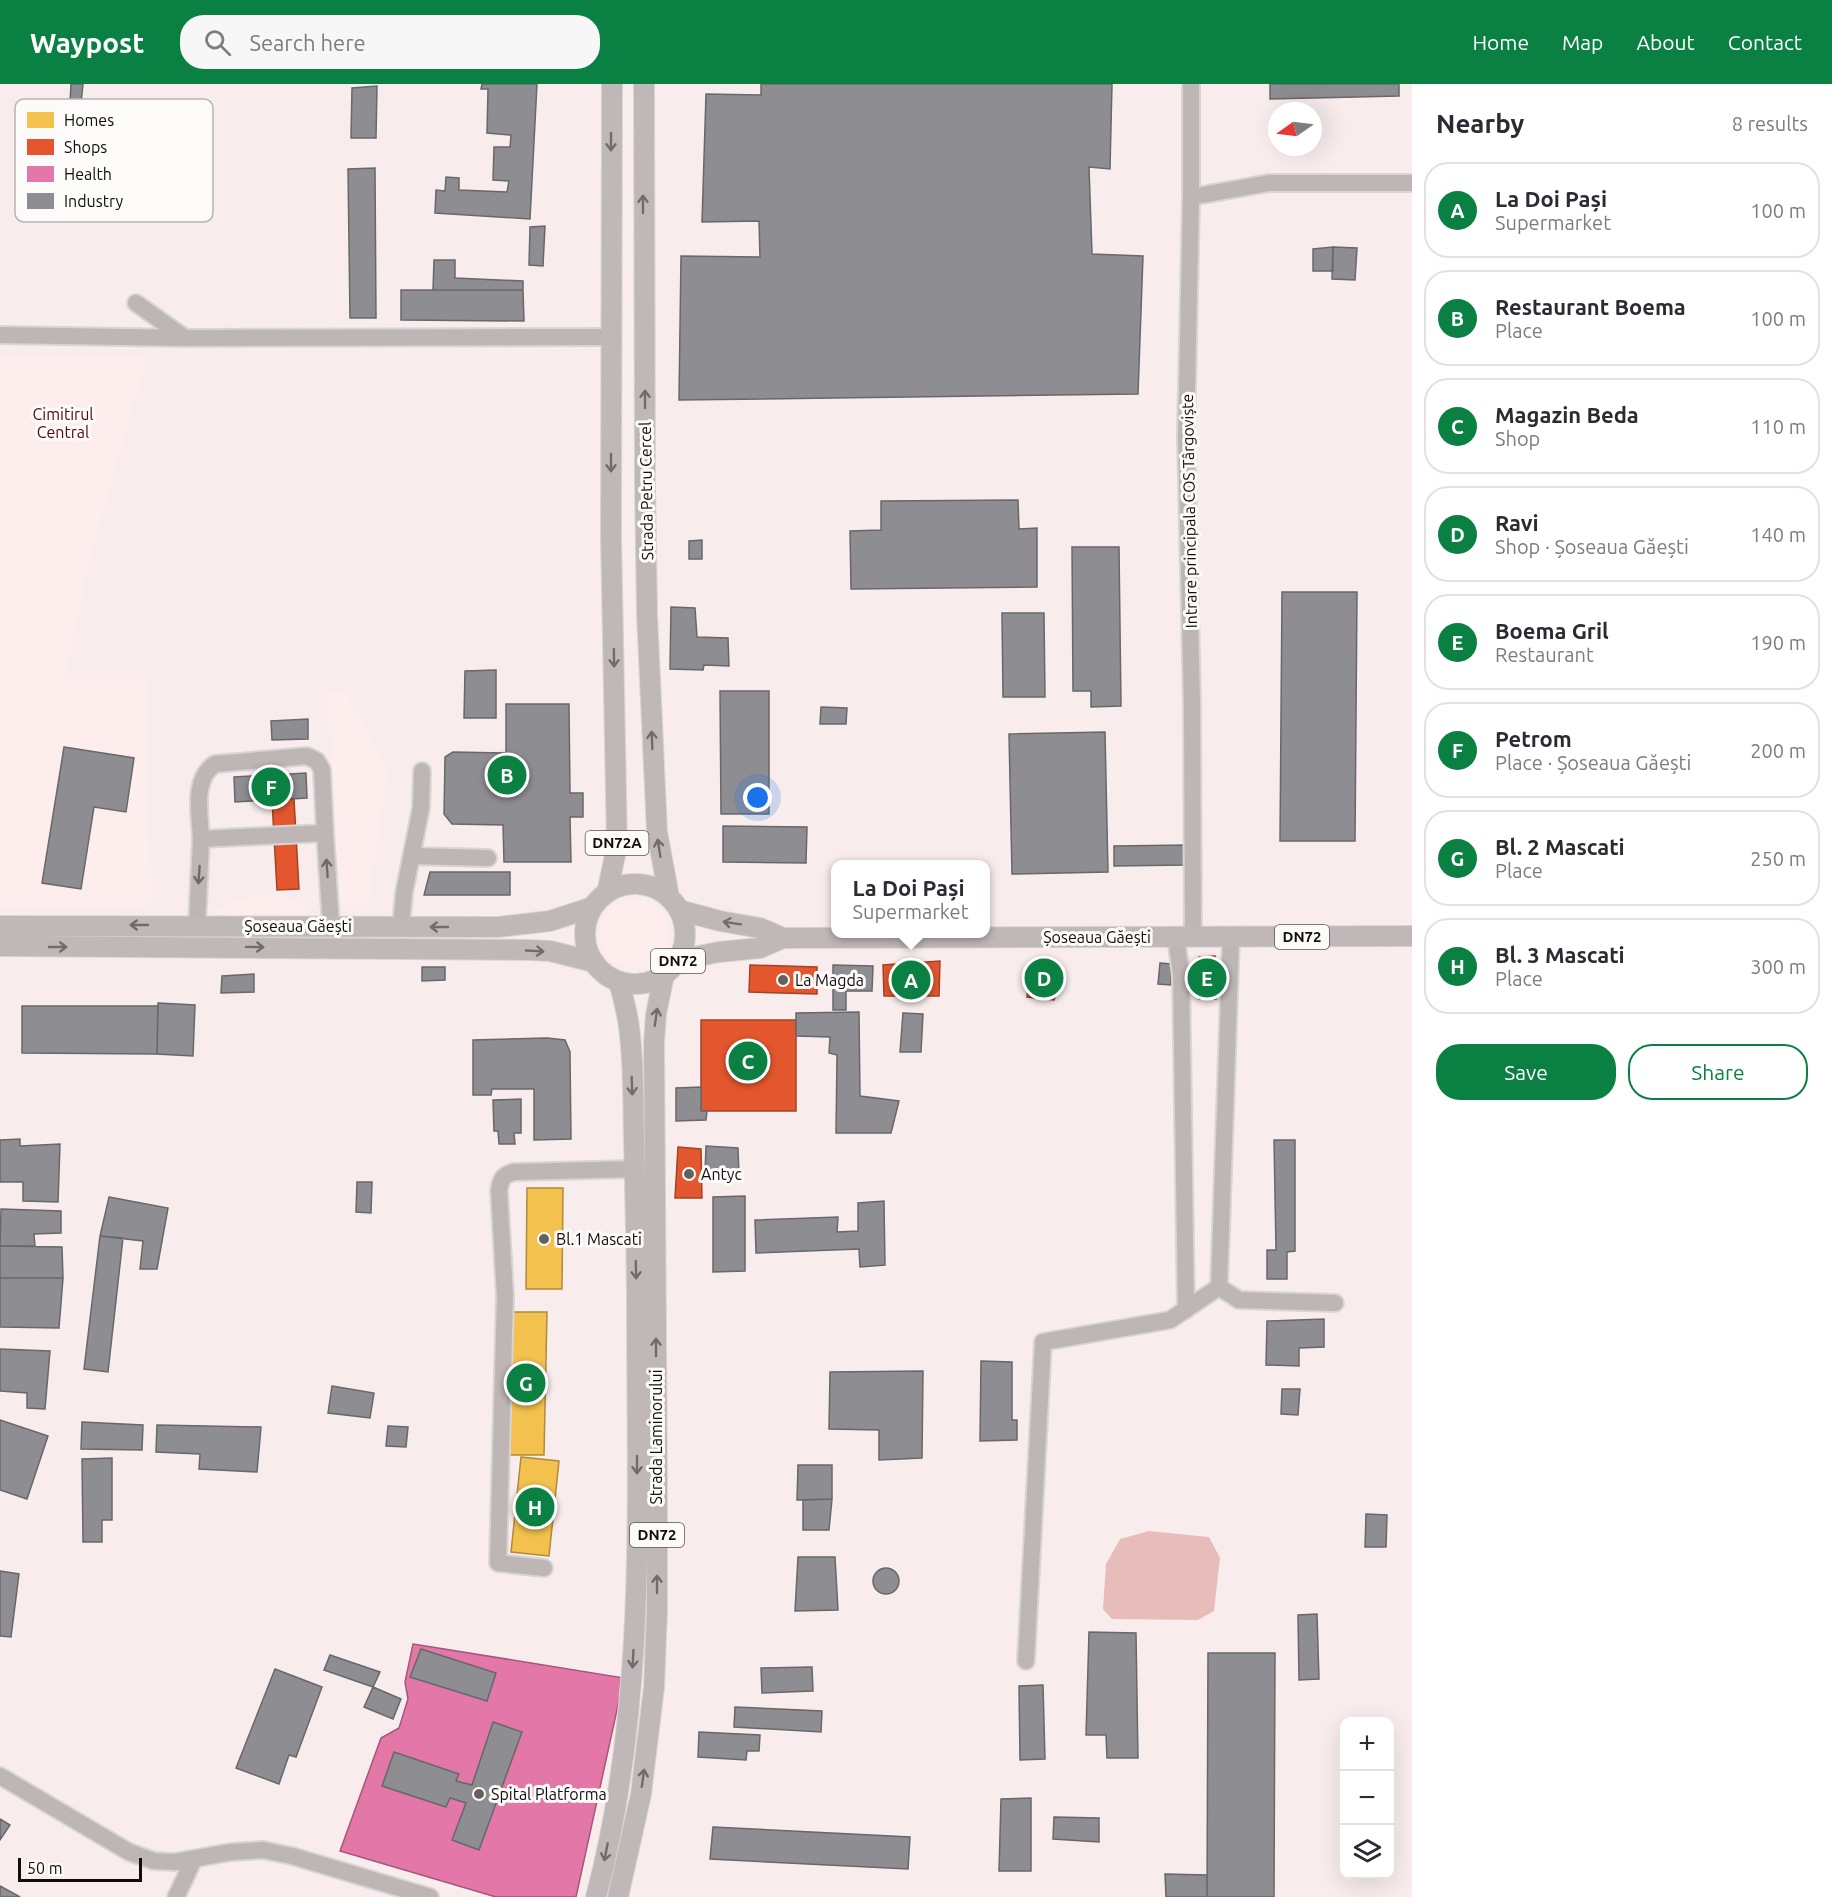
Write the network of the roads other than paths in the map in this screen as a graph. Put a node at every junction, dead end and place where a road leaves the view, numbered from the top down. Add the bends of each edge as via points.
1 (612, 84) edge
2 (644, 84) edge
3 (1191, 84) edge
4 (1412, 183) edge
5 (1191, 196) junction
6 (136, 303) dead end
7 (0, 335) edge
8 (611, 337) junction
9 (185, 338) junction
10 (422, 771) dead end
11 (325, 833) junction
12 (201, 839) junction
13 (412, 856) junction
14 (488, 858) dead end
15 (600, 900) junction
16 (674, 904) junction
17 (197, 925) junction
18 (0, 926) edge
19 (331, 926) junction
20 (401, 926) junction
21 (1412, 936) edge
22 (990, 937) edge
23 (1184, 937) junction
24 (1231, 937) junction
25 (783, 938) junction
26 (831, 938) edge
27 (0, 946) edge
28 (197, 947) junction
29 (330, 948) junction
30 (679, 960) junction
31 (594, 962) junction
32 (664, 975) junction
33 (619, 982) junction
34 (635, 1169) junction
35 (655, 1169) junction
36 (1220, 1287) junction
37 (1335, 1303) dead end
38 (1186, 1310) junction
39 (544, 1568) dead end
40 (1026, 1661) dead end
41 (0, 1776) edge
42 (194, 1859) junction
43 (176, 1897) edge
44 (430, 1897) edge
45 (596, 1897) edge
46 (618, 1897) edge

1 -> 8 main road, Strada Petru Cercel
16 -> 2 main road, Strada Petru Cercel / DN72A via 658,846 654,799 645,485
3 - 5 lane, Intrare principala COS Târgoviște
4 - 5 lane via 1269,183
5 - 23 lane, Intrare principala COS Târgoviște via 1186,436 1192,705
6 - 9 lane
7 - 9 lane
8 - 9 lane
8 -> 15 main road, Strada Petru Cercel / DN72A via 617,846
10 - 13 lane via 421,808
11 - 12 lane
11 - 12 lane via 322,770 317,761 307,756 215,764 205,770 200,782
19 -> 11 lane
12 -> 17 lane
13 - 14 lane
13 - 20 lane
15 - 16 main road, DN72 via 618,887 636,884 653,887
15 -> 20 main road, Șoseaua Găești via 550,921 520,925
15 - 31 main road via 585,933
25 -> 16 main road, DN72
16 - 30 main road, DN72 via 686,935
17 -> 18 main road, Șoseaua Găești
17 - 19 main road, Șoseaua Găești
17 - 28 main road
19 - 20 main road, Șoseaua Găești
19 - 29 main road
21 - 24 main road, Șoseaua Găești / DN72
22 - 23 main road, Șoseaua Găești / DN72
23 - 24 main road, Șoseaua Găești / DN72
23 - 38 lane, Intrare principala COS Târgoviște via 1180,975
24 - 36 lane
25 - 26 main road, Șoseaua Găești / DN72
25 - 30 main road, DN72 via 760,948
27 -> 28 main road, Șoseaua Găești
28 -> 29 main road, Șoseaua Găești
29 -> 31 main road, Șoseaua Găești via 550,951
30 - 32 main road, DN72
31 - 33 main road
32 - 33 main road, DN72 via 640,984
35 -> 32 main road, Strada Laminorului / DN72 via 654,1027
33 -> 34 main road, Strada Laminorului via 630,1036
34 - 35 main road
34 - 39 lane via 514,1172 501,1180 505,1296 498,1563
34 -> 45 main road, Strada Laminorului via 637,1488 632,1683 621,1780
46 -> 35 main road, Strada Laminorului / DN72 via 641,1794 654,1687
36 - 37 lane via 1239,1300
36 - 38 lane
38 - 40 lane via 1170,1320 1043,1342
41 - 42 lane via 129,1852 154,1861
42 - 43 lane
42 - 44 lane via 263,1850

